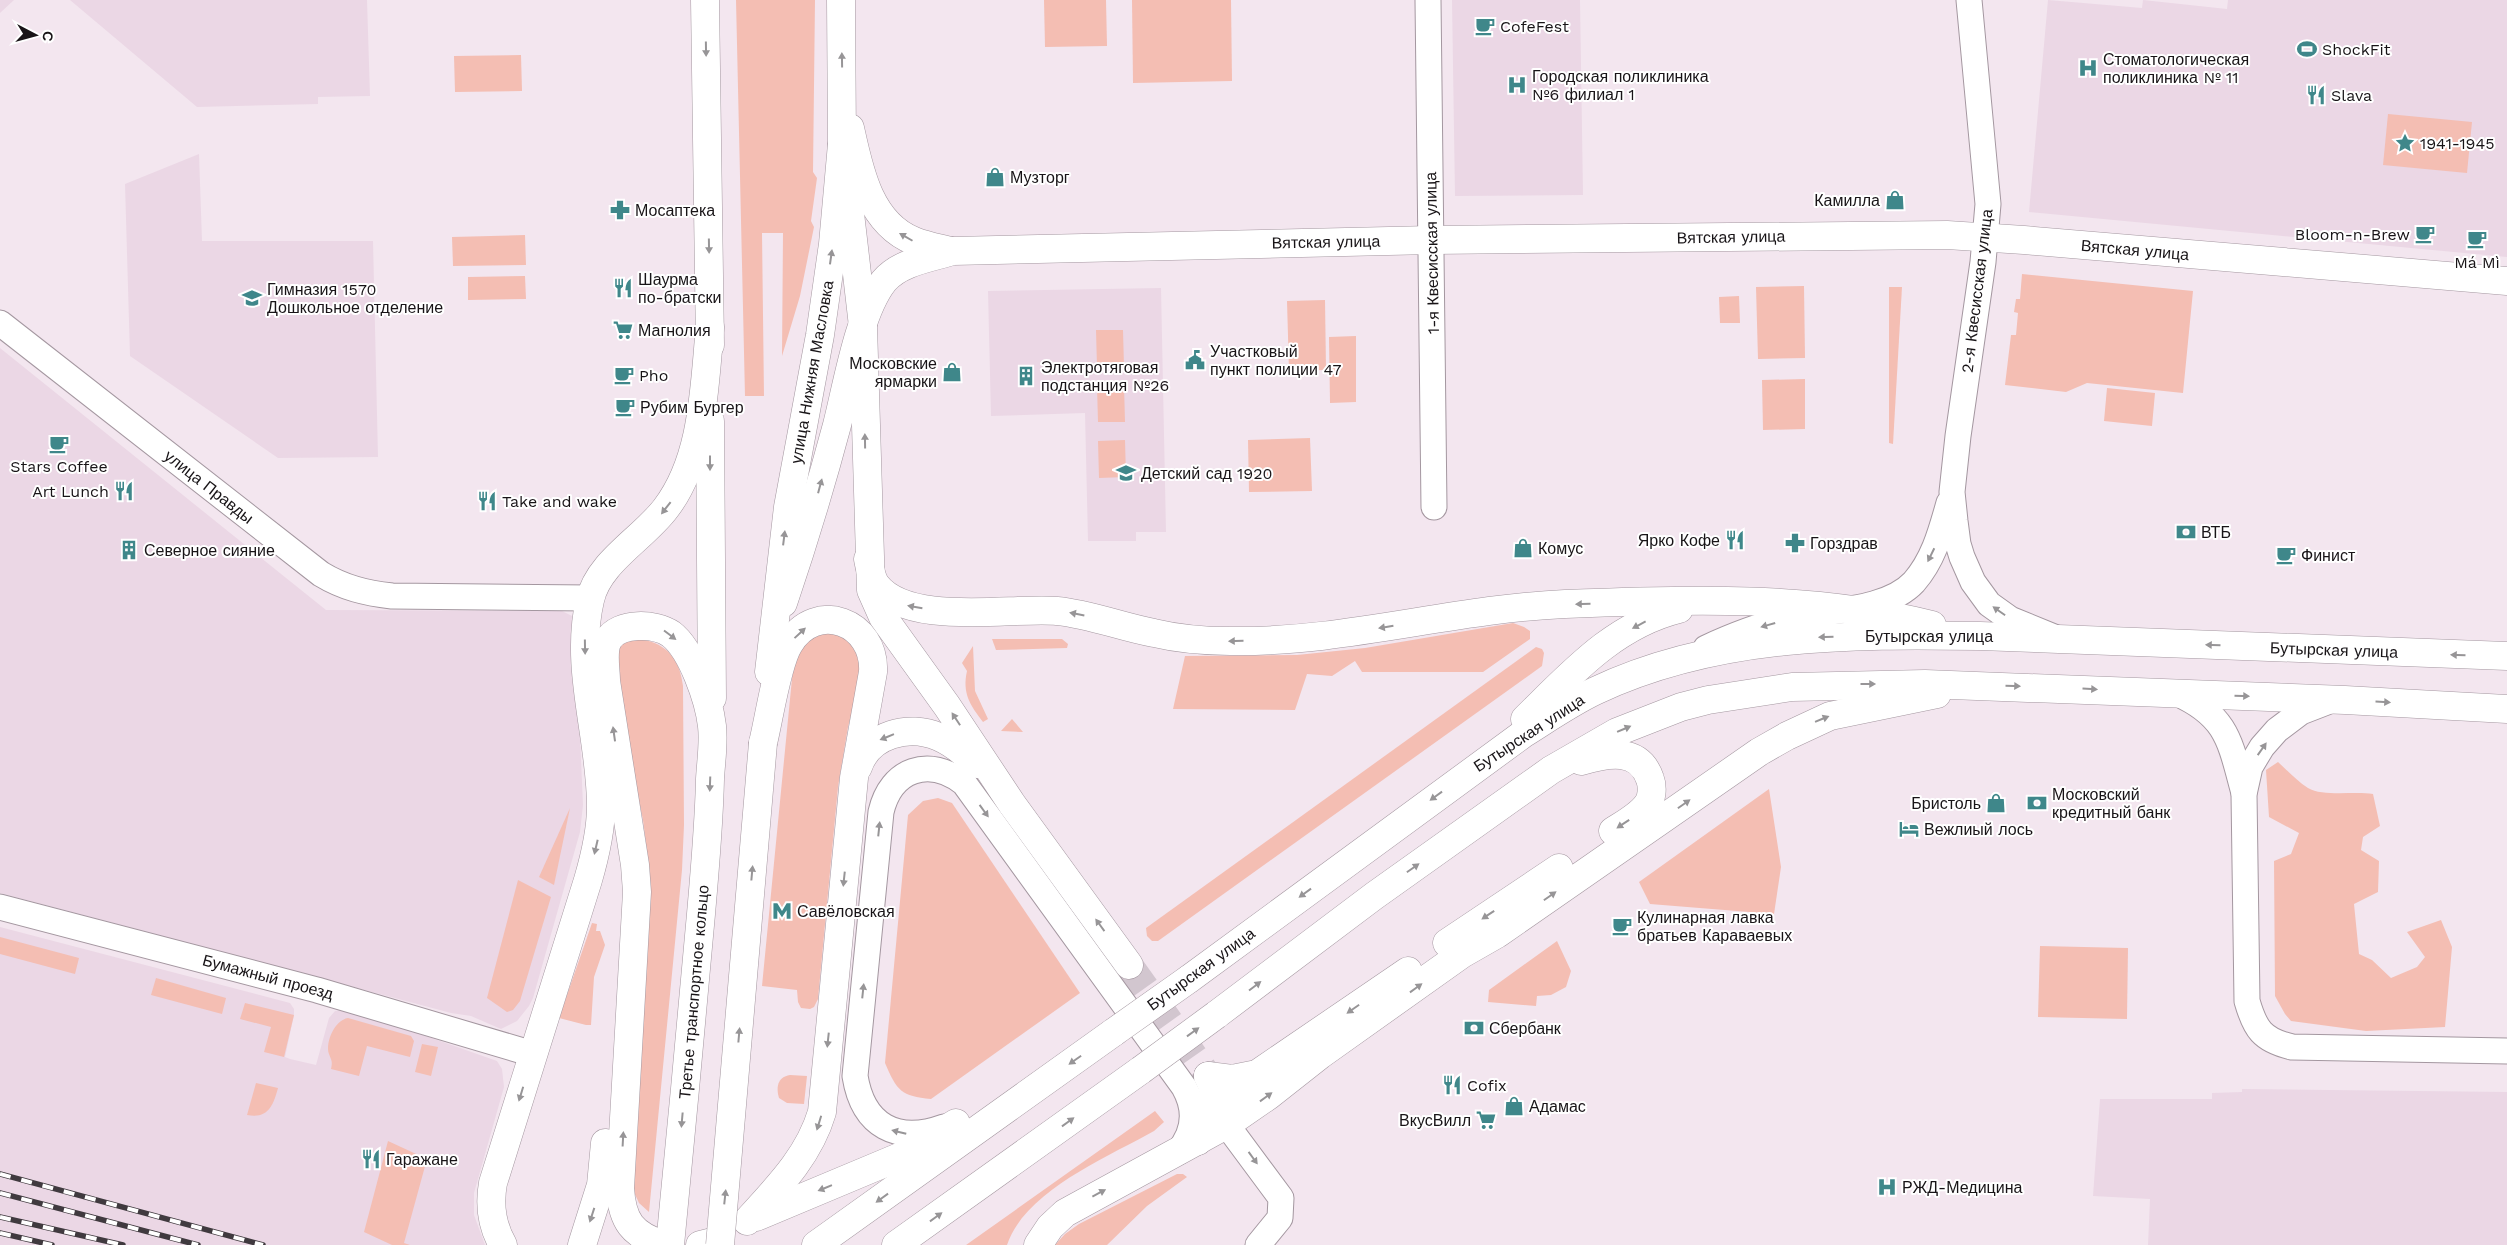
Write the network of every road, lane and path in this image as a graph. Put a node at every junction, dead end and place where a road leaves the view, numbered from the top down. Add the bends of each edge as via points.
1 (705, 0) edge
2 (841, 0) edge
3 (1428, 0) edge
4 (1970, 0) edge
5 (843, 96) junction
6 (842, 144) junction
7 (1986, 237) junction
8 (1432, 240) junction
9 (952, 251) junction
10 (2507, 281) edge
11 (0, 323) edge
12 (863, 326) junction
13 (710, 327) junction
14 (1952, 492) junction
15 (1434, 507) dead end
16 (868, 559) junction
17 (590, 598) junction
18 (1719, 601) junction
19 (1850, 608) junction
20 (772, 632) junction
21 (1980, 636) junction
22 (2059, 639) junction
23 (2507, 656) edge
24 (1676, 661) junction
25 (1985, 685) junction
26 (2176, 693) junction
27 (2334, 699) junction
28 (2507, 709) edge
29 (712, 740) junction
30 (763, 743) junction
31 (596, 747) junction
32 (1475, 767) junction
33 (1551, 770) junction
34 (854, 778) junction
35 (2244, 794) junction
36 (1012, 804) junction
37 (0, 907) edge
38 (1129, 965) tunnel mouth
39 (1110, 985) junction
40 (2507, 1051) edge
41 (533, 1054) junction
42 (1253, 1076) junction
43 (1035, 1088) junction
44 (1221, 1117) junction
45 (962, 1119) junction
46 (1187, 1147) junction
47 (747, 1221) junction
48 (710, 1244) edge
49 (503, 1245) edge
50 (582, 1245) edge
51 (664, 1245) edge
52 (670, 1245) edge
53 (816, 1245) edge
54 (896, 1245) edge
55 (1038, 1245) edge
56 (1258, 1245) edge

1 -> 13 main road
5 -> 2 main road, улица Нижняя Масловка
3 - 8 street, 1-я Квесисская улица
4 - 7 street, 2-я Квесисская улица via 1988,204
5 - 6 main road, улица Нижняя Масловка
9 -> 5 main road, Вятская улица via 912,241 884,219 871,200 861,175
6 - 12 main road
20 -> 6 main road, улица Нижняя Масловка via 788,507 822,326
7 - 8 main road, Вятская улица via 1824,235
7 - 10 main road, Вятская улица
7 - 14 street, 2-я Квесисская улица
8 - 9 main road, Вятская улица
8 - 15 street, 1-я Квесисская улица
9 - 12 main road, Вятская улица via 916,261 885,280
11 - 17 street, улица Правды via 321,574 337,583 372,594 392,596
16 -> 12 main road
20 -> 12 main road via 810,523
13 -> 17 main road via 701,415 680,487 665,510 598,581
13 -> 29 main road
14 -> 19 street, 2-я Квесисская улица via 1937,543 1913,583 1878,603
22 -> 14 street, 2-я Квесисская улица via 2010,619 1989,604 1973,582 1958,544
18 -> 16 main road via 1516,607 1285,640 1186,640 1058,611 961,612 913,607 888,596 876,585
36 -> 16 main road via 883,617 870,590
17 -> 31 main road via 584,650
18 - 19 main road
18 -> 32 main road via 1671,611 1640,623 1592,653
19 - 21 main road via 1892,614
19 -> 24 street, 2-я Квесисская улица via 1791,618 1744,631
20 - 30 main road, улица Нижняя Масловка
21 - 22 main road, Бутырская улица
21 -> 24 main road, Бутырская улица via 1820,637 1768,643
23 -> 22 main road, Бутырская улица
24 - 32 main road, Бутырская улица via 1596,691 1561,709
25 -> 26 main road
33 -> 25 main road via 1617,732 1708,700 1836,684
44 -> 25 main road via 1268,1096 1462,954 1497,934 1766,748 1830,716
26 -> 27 main road
26 - 35 street via 2196,702 2216,721 2230,742
27 -> 28 main road
35 -> 27 street via 2250,767 2277,730 2301,712
51 -> 29 main road via 636,1232 628,1223 621,1201 637,892 606,681 605,651 613,635 623,629 643,627 671,634 686,652 697,676 709,713
29 -> 52 main road, Третье транспортное кольцо via 709,828
30 -> 34 main road via 789,644 802,629 814,622 831,620 846,623 862,634 874,658
48 -> 30 main road, bridge via 731,1135
31 -> 41 main road via 601,805 598,839
31 -> 50 main road via 616,834 622,892 604,1166
32 -> 43 main road, Бутырская улица, bridge via 1189,979
33 -> 42 main road via 1595,757 1625,754 1638,760 1647,770 1651,796 1637,815
54 -> 33 main road, bridge
36 -> 34 main road via 956,746 922,731 895,733 879,740 865,754
34 -> 47 main road via 822,1112 817,1130 803,1156
35 - 40 street via 2248,1001 2253,1021 2263,1035 2292,1048
38 -> 36 main road
37 - 41 street, Бумажный проезд via 317,990
39 - 44 street via 1153,1023
45 -> 39 street via 929,1133 911,1135 892,1131 866,1111 858,1094 855,1076 881,812 891,786 913,770 926,768 940,769 964,782
39 - 46 street via 1190,1098 1194,1121 1185,1144
41 -> 49 main road via 492,1189 494,1225
42 - 44 street via 1231,1099
42 - 44 main road via 1225,1079 1208,1076
43 - 45 main road
43 -> 53 main road, Бутырская улица
44 - 46 main road
44 -> 56 street via 1281,1198 1280,1218
45 -> 47 main road via 896,1158
55 -> 46 main road via 1065,1213
47 - 48 main road

